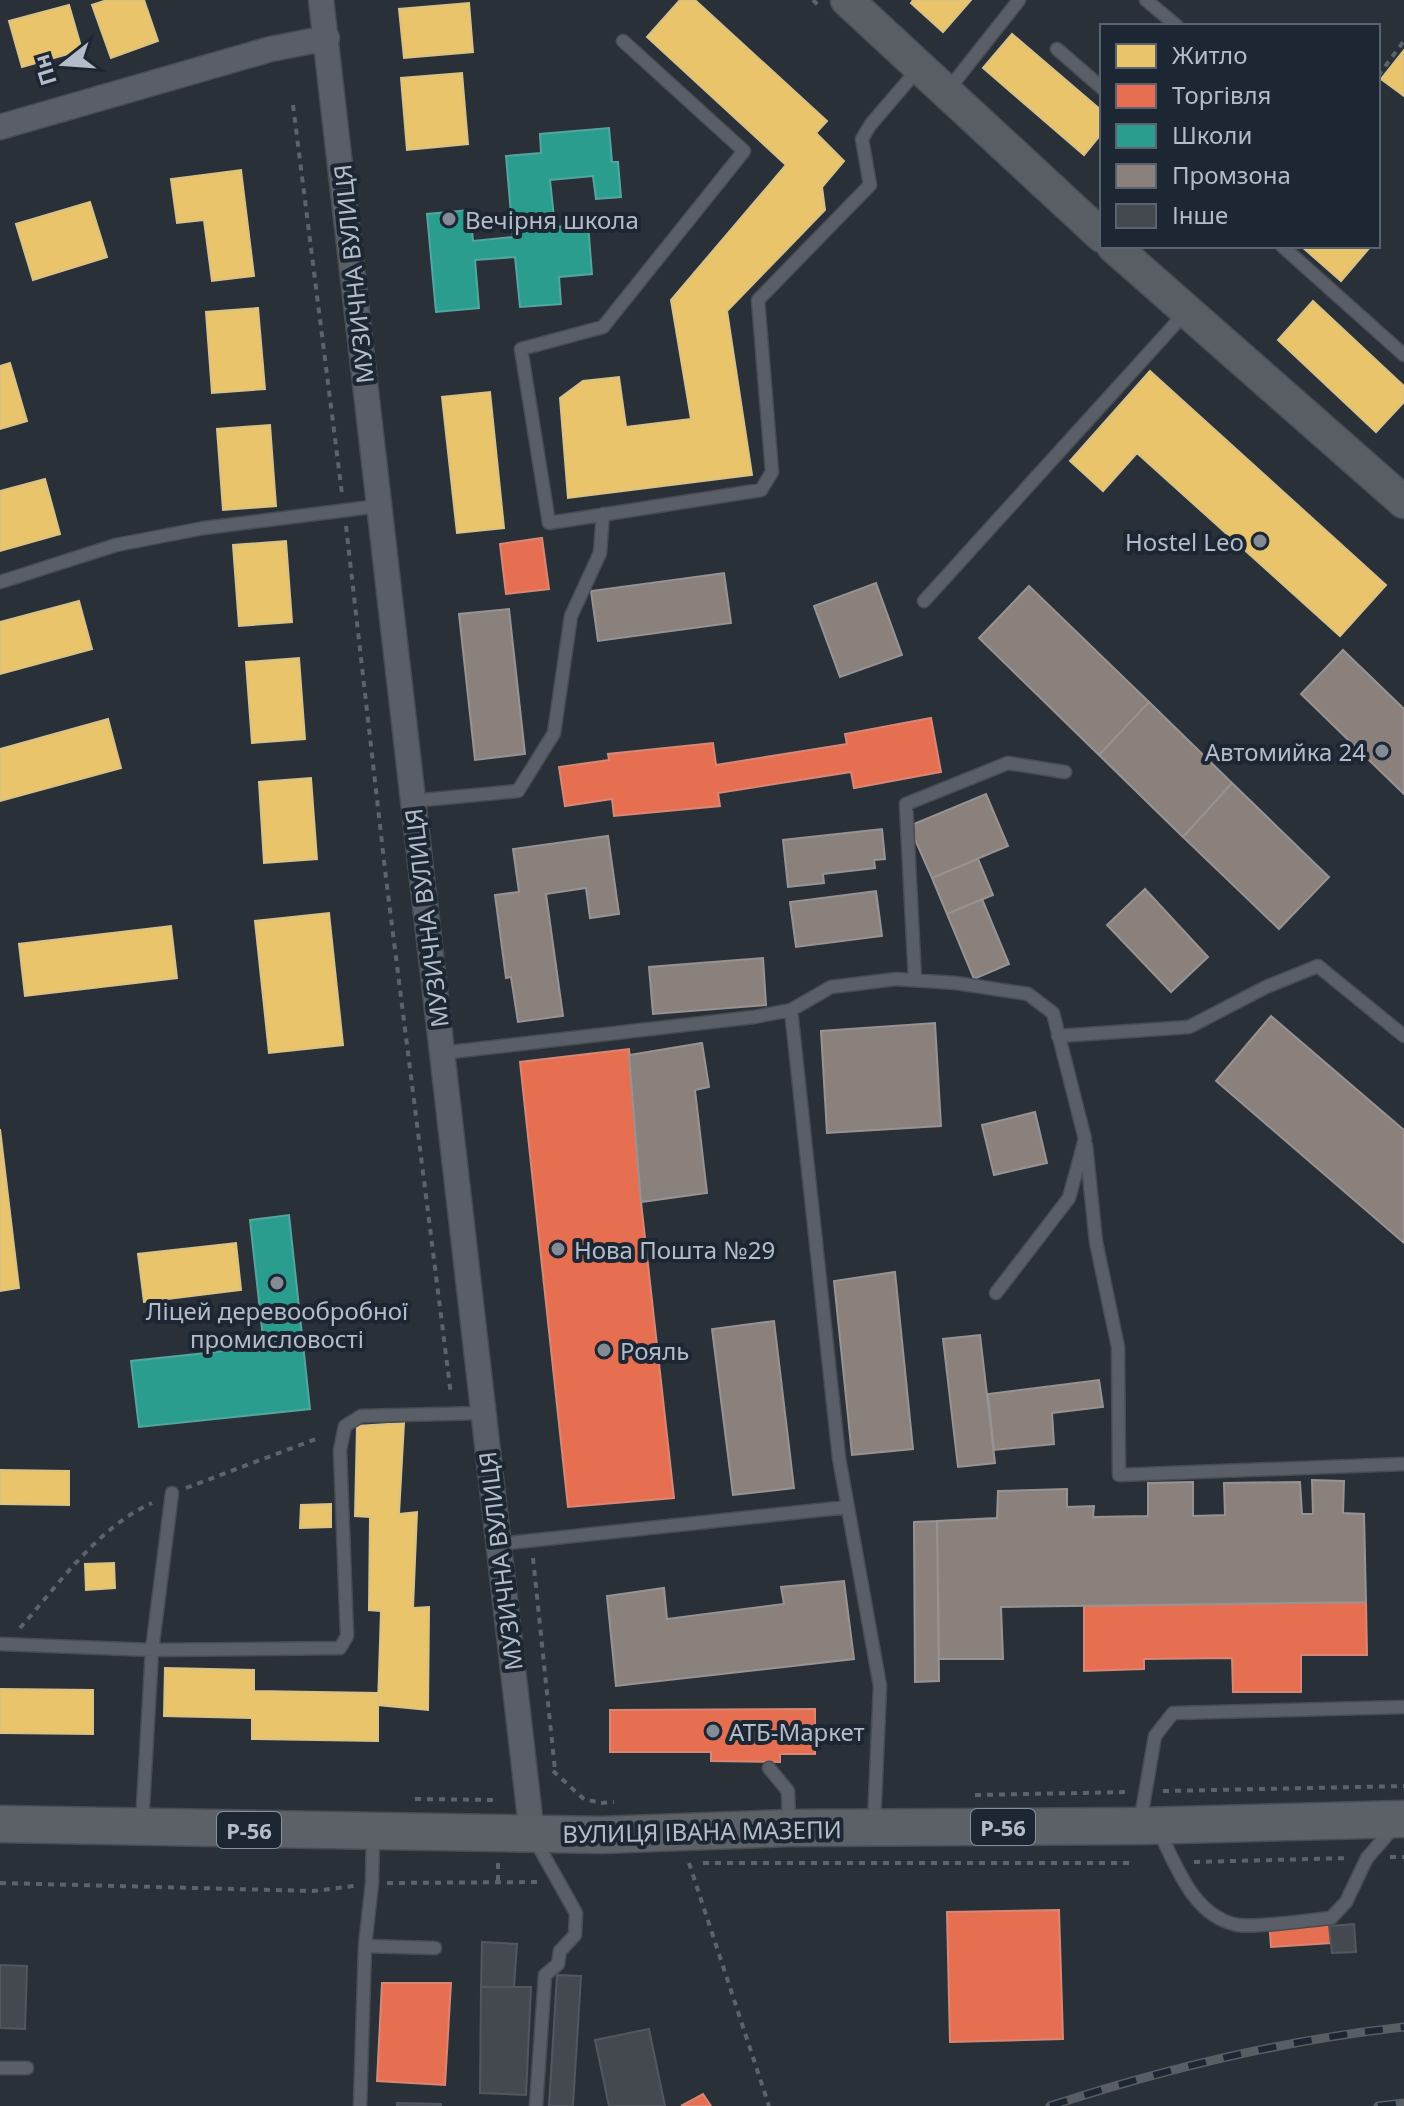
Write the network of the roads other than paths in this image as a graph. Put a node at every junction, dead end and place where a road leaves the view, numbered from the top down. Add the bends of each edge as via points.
1 (321, 0) edge
2 (847, 0) edge
3 (1019, 0) edge
4 (1146, 0) edge
5 (1175, 24) edge
6 (327, 38) junction
7 (623, 41) dead end
8 (1057, 49) dead end
9 (919, 68) junction
10 (1100, 86) edge
11 (945, 93) junction
12 (0, 127) edge
13 (1100, 234) edge
14 (1115, 248) edge
15 (1284, 248) edge
16 (1186, 312) junction
17 (1404, 355) edge
18 (1404, 501) edge
19 (379, 506) junction
20 (603, 514) junction
21 (0, 582) edge
22 (924, 601) dead end
23 (1065, 772) dead end
24 (412, 801) junction
25 (915, 980) junction
26 (791, 1010) junction
27 (1058, 1036) junction
28 (1404, 1036) edge
29 (442, 1053) junction
30 (1085, 1139) junction
31 (996, 1293) dead end
32 (482, 1413) junction
33 (1404, 1464) edge
34 (172, 1493) dead end
35 (848, 1507) junction
36 (498, 1544) junction
37 (0, 1644) edge
38 (152, 1650) junction
39 (1404, 1707) edge
40 (769, 1768) dead end
41 (1403, 1808) edge
42 (0, 1824) edge
43 (1148, 1826) junction
44 (142, 1827) junction
45 (874, 1827) junction
46 (789, 1828) junction
47 (373, 1833) junction
48 (532, 1835) junction
49 (365, 1946) junction
50 (435, 1948) dead end
51 (0, 2068) edge
52 (27, 2068) dead end
53 (360, 2106) edge
54 (536, 2106) edge

1 - 6 street, МУЗИЧНА ВУЛИЦЯ
2 - 9 main road
3 - 11 lane
4 - 5 lane
6 - 12 street via 271,49
6 - 19 street, МУЗИЧНА ВУЛИЦЯ
7 - 20 lane via 744,151 603,327 521,349 549,523
8 - 10 lane
9 - 11 main road
9 - 20 lane via 862,139 870,185 758,300 772,472 761,490
11 - 13 main road
14 - 16 main road
15 - 17 lane
16 - 18 main road
16 - 22 lane
19 - 21 lane via 116,545
19 - 24 street, МУЗИЧНА ВУЛИЦЯ
20 - 24 lane via 600,553 571,616 554,733 518,791
23 - 25 lane via 1008,763 906,804
24 - 29 street, МУЗИЧНА ВУЛИЦЯ
25 - 26 lane via 831,987
25 - 27 lane via 1028,994 1053,1013
26 - 29 lane
26 - 35 lane
27 - 28 lane via 1189,1027 1318,966
27 - 30 lane
29 - 32 street, МУЗИЧНА ВУЛИЦЯ
30 - 31 lane via 1069,1198
30 - 33 lane via 1096,1242 1118,1347 1119,1475
32 - 36 street, МУЗИЧНА ВУЛИЦЯ
32 - 38 lane via 361,1416 345,1426 340,1450 347,1636 340,1648
34 - 38 lane
35 - 36 lane
35 - 45 lane via 880,1686
36 - 48 street, МУЗИЧНА ВУЛИЦЯ
37 - 38 lane
38 - 44 lane
39 - 43 lane via 1173,1713 1155,1736 1146,1791
40 - 46 lane via 788,1791
41 - 43 main road, ВУЛИЦЯ ІВАНА МАЗЕПИ / Р-56
41 - 43 lane via 1331,1918 1240,1925 1213,1916 1187,1887
42 - 44 main road, ВУЛИЦЯ ІВАНА МАЗЕПИ / Р-56
43 - 45 main road, ВУЛИЦЯ ІВАНА МАЗЕПИ / Р-56
44 - 47 main road, ВУЛИЦЯ ІВАНА МАЗЕПИ / Р-56
45 - 46 main road, ВУЛИЦЯ ІВАНА МАЗЕПИ / Р-56
46 - 48 main road, ВУЛИЦЯ ІВАНА МАЗЕПИ / Р-56
47 - 48 main road, ВУЛИЦЯ ІВАНА МАЗЕПИ / Р-56
47 - 49 lane
48 - 54 lane via 576,1913 575,1935 545,1975
49 - 50 lane
49 - 53 lane
51 - 52 lane

